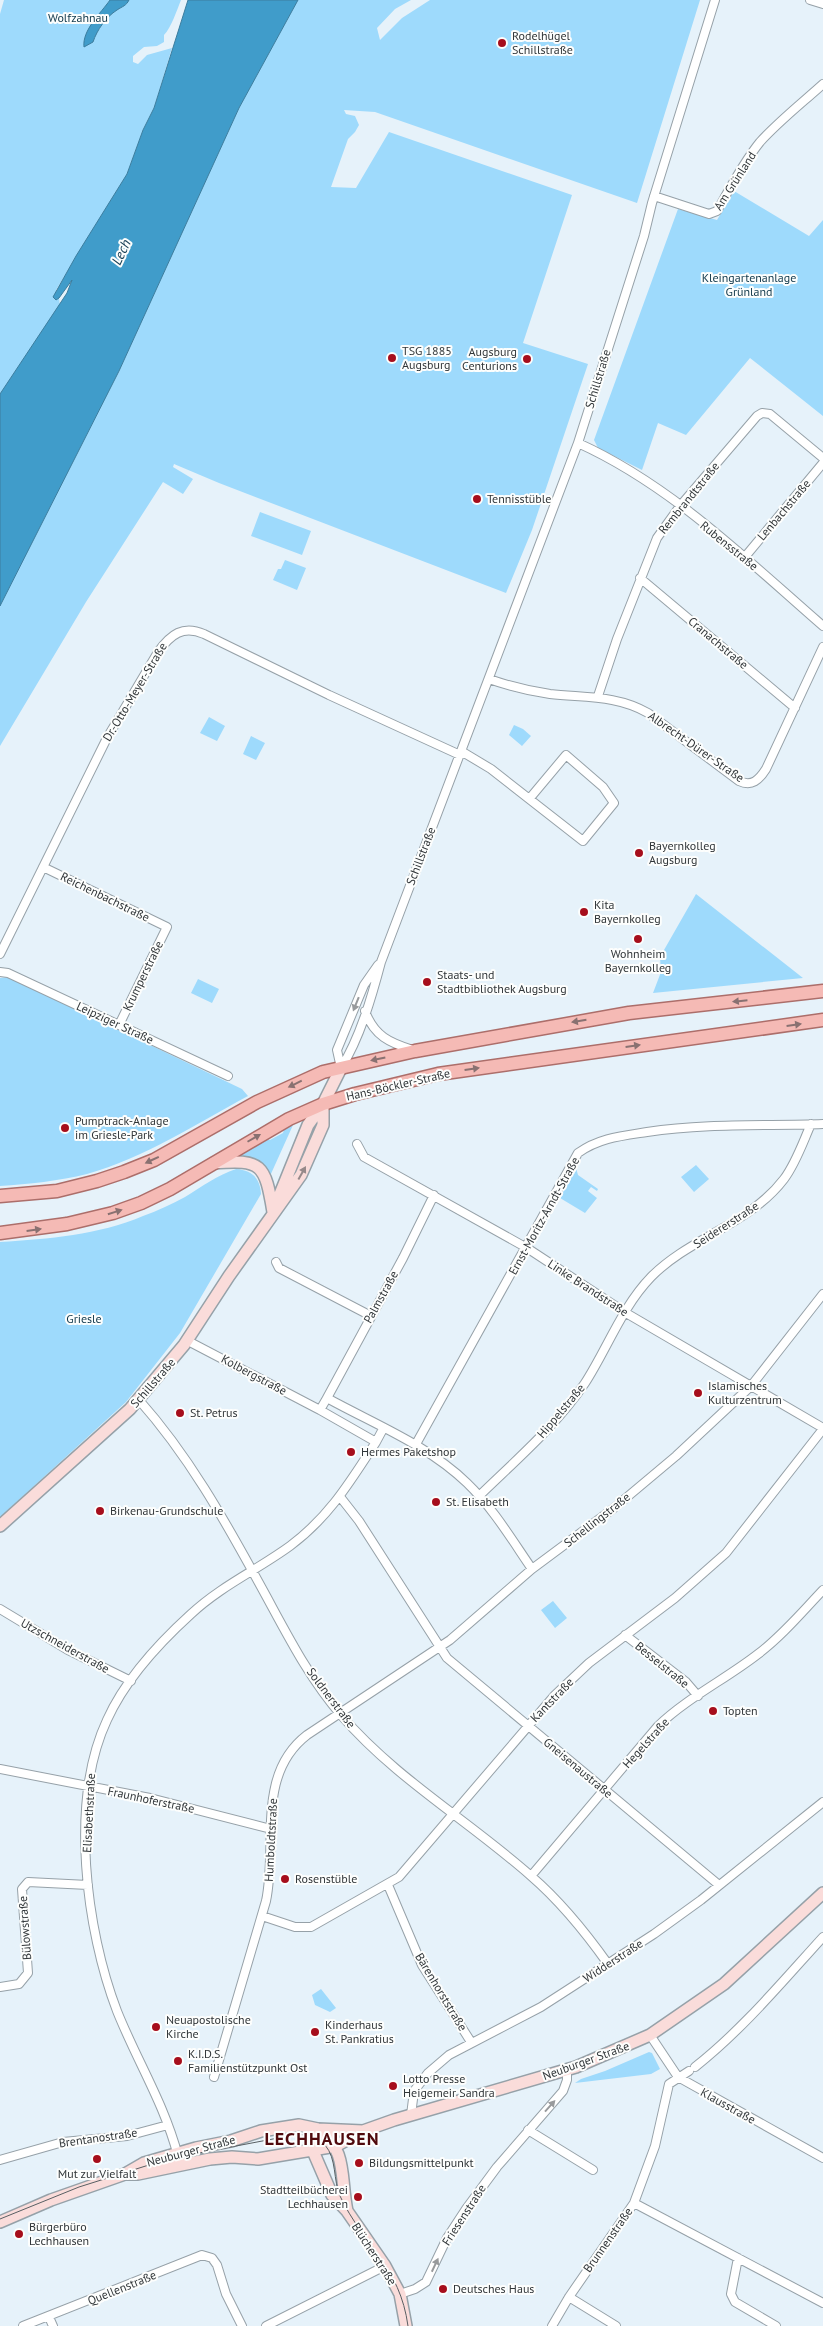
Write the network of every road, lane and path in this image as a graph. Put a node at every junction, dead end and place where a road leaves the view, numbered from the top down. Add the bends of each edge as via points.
1 (715, 0) edge
2 (810, 0) edge
3 (823, 4) edge
4 (823, 84) edge
5 (654, 196) junction
6 (578, 443) junction
7 (823, 458) edge
8 (823, 463) edge
9 (680, 506) junction
10 (744, 558) junction
11 (640, 578) junction
12 (823, 626) edge
13 (823, 647) edge
14 (489, 679) junction
15 (598, 696) junction
16 (795, 708) junction
17 (460, 753) junction
18 (530, 798) junction
19 (43, 867) junction
20 (167, 927) joint
21 (0, 954) edge
22 (380, 962) junction
23 (0, 972) edge
24 (823, 991) edge
25 (365, 1011) junction
26 (823, 1020) edge
27 (119, 1025) junction
28 (415, 1051) junction
29 (341, 1068) junction
30 (228, 1076) dead end
31 (323, 1104) junction
32 (811, 1124) junction
33 (823, 1124) edge
34 (357, 1144) dead end
35 (212, 1163) junction
36 (434, 1195) junction
37 (0, 1196) edge
38 (274, 1212) junction
39 (0, 1233) edge
40 (526, 1248) junction
41 (276, 1262) dead end
42 (823, 1294) edge
43 (626, 1313) junction
44 (371, 1316) junction
45 (188, 1341) junction
46 (752, 1386) junction
47 (327, 1398) junction
48 (139, 1400) junction
49 (320, 1410) junction
50 (823, 1428) edge
51 (383, 1429) junction
52 (376, 1442) junction
53 (416, 1444) junction
54 (479, 1496) junction
55 (340, 1498) junction
56 (0, 1526) edge
57 (532, 1569) junction
58 (252, 1570) junction
59 (823, 1590) edge
60 (0, 1609) edge
61 (625, 1635) junction
62 (439, 1648) junction
63 (130, 1681) junction
64 (698, 1696) junction
65 (340, 1714) junction
66 (527, 1726) junction
67 (0, 1769) edge
68 (88, 1787) junction
69 (604, 1790) junction
70 (823, 1802) edge
71 (453, 1814) junction
72 (271, 1829) junction
73 (531, 1876) junction
74 (88, 1885) junction
75 (388, 1885) junction
76 (720, 1885) junction
77 (823, 1893) edge
78 (262, 1916) junction
79 (823, 1937) edge
80 (608, 1964) junction
81 (0, 1987) edge
82 (650, 2035) junction
83 (471, 2042) junction
84 (567, 2069) junction
85 (678, 2076) junction
86 (214, 2077) dead end
87 (411, 2115) junction
88 (168, 2125) junction
89 (318, 2129) junction
90 (528, 2130) junction
91 (363, 2131) junction
92 (336, 2146) junction
93 (313, 2151) junction
94 (178, 2158) junction
95 (823, 2158) edge
96 (0, 2160) edge
97 (593, 2170) dead end
98 (634, 2203) junction
99 (347, 2211) junction
100 (0, 2222) edge
101 (738, 2258) junction
102 (385, 2266) junction
103 (400, 2294) junction
104 (569, 2297) junction
105 (823, 2303) edge
106 (49, 2316) junction
107 (24, 2326) edge
108 (53, 2326) edge
109 (242, 2326) edge
110 (266, 2326) edge
111 (406, 2326) edge
112 (552, 2326) edge
113 (616, 2326) edge
114 (776, 2326) edge

1 - 5 street, Schillstraße
2 - 3 street
4 - 5 street, Am Grünland via 760,143 717,211 709,214
5 - 6 street, Schillstraße
6 - 9 street, Rubensstraße via 639,476
6 - 14 street, Schillstraße
7 - 9 street, Rembrandtstraße via 770,414 762,413
8 - 10 street, Lenbachstraße
9 - 10 street, Rubensstraße
9 - 11 street, Rembrandtstraße via 657,538
10 - 12 street, Rubensstraße
11 - 15 street, Rembrandtstraße
11 - 16 street, Cranachstraße
13 - 16 street, Albrecht-Dürer-Straße
14 - 15 street, Albrecht-Dürer-Straße via 551,694
14 - 17 street, Schillstraße
15 - 16 street, Albrecht-Dürer-Straße via 648,713 747,784 762,776
17 - 18 street via 480,761
17 - 19 street, Dr.-Otto-Meyer-Straße via 329,695 204,634 194,630 176,632 168,639 103,744
17 - 22 street, Schillstraße
18 - 18 street via 566,755 603,787 614,803 583,841
19 - 20 street, Reichenbachstraße
19 - 21 street, Dr.-Otto-Meyer-Straße
20 - 27 street, Krumperstraße
22 - 25 street, Schillstraße
22 -> 29 street, Schillstraße via 364,984 337,1050
23 - 27 street, Leipziger Straße
24 -> 28 main road via 629,1013
25 - 28 street via 378,1034 390,1043
25 - 29 street, Schillstraße via 352,1052
31 -> 26 main road, Hans-Böckler-Straße via 438,1074
27 - 30 street, Leipziger Straße
28 -> 29 main road
29 - 31 street, Schillstraße
29 -> 37 main road via 323,1072 258,1102 154,1160 124,1172 57,1191
35 -> 31 main road, Hans-Böckler-Straße
31 - 38 street, Schillstraße via 308,1125
32 - 33 street, Ernst-Moritz-Arndt-Straße
32 - 40 street, Ernst-Moritz-Arndt-Straße via 686,1126 605,1138 593,1143 576,1156
32 - 43 street, Seidererstraße via 790,1168 775,1188 750,1210 661,1267 641,1288
34 - 36 street, Linke Brandstraße via 364,1157
35 - 38 street via 245,1161 257,1166 266,1177
39 -> 35 main road, Hans-Böckler-Straße via 68,1224 113,1213 170,1189
36 - 40 street, Linke Brandstraße
36 - 44 street, Palmstraße
38 - 45 street, Schillstraße
40 - 43 street, Linke Brandstraße
40 - 53 street, Ernst-Moritz-Arndt-Straße
41 - 44 street via 279,1268
42 - 46 street, Schellingstraße
43 - 46 street, Linke Brandstraße
43 - 54 street, Hippelstraße via 572,1400
44 - 47 street, Palmstraße
45 - 48 street, Schillstraße
45 - 49 street, Kolbergstraße
46 - 50 street, Linke Brandstraße
46 - 57 street, Schellingstraße via 621,1502
47 - 49 street
47 - 51 street
48 - 56 street, Schillstraße
48 - 58 street, Soldnerstraße via 199,1480
49 - 52 street, Kolbergstraße
50 - 61 street, Kantstraße via 726,1553 682,1593
51 - 52 street
51 - 53 street
52 - 55 street, Elisabethstraße
53 - 54 street
54 - 57 street
55 - 58 street, Elisabethstraße via 292,1545
55 - 62 street, Gneisenaustraße via 359,1521
57 - 62 street, Schellingstraße
58 - 63 street, Elisabethstraße via 224,1587 189,1616
58 - 65 street, Soldnerstraße via 295,1648
59 - 64 street, Hegelstraße via 759,1653
60 - 63 street, Utzschneiderstraße via 68,1650
61 - 64 street, Besselstraße via 686,1682
61 - 66 street, Kantstraße via 567,1683
62 - 65 street, Humboldtstraße
62 - 66 street, Gneisenaustraße via 454,1666
63 - 68 street, Elisabethstraße via 111,1710 100,1735
64 - 69 street, Hegelstraße via 664,1720
65 - 71 street, Soldnerstraße via 387,1760
65 - 72 street, Humboldtstraße via 297,1743 283,1761 274,1793
66 - 69 street, Gneisenaustraße
66 - 71 street, Kantstraße
67 - 68 street, Fraunhoferstraße
68 - 72 street, Fraunhoferstraße via 150,1798
68 - 74 street, Elisabethstraße
69 - 73 street, Hegelstraße
69 - 76 street, Gneisenaustraße
70 - 76 street, Widderstraße
71 - 73 street, Soldnerstraße
71 - 75 street, Kantstraße via 408,1868
72 - 78 street, Humboldtstraße via 270,1882
73 - 80 street, Soldnerstraße
74 - 81 street, Bülowstraße via 23,1884 28,1973 18,1984
74 - 88 street, Elisabethstraße via 95,1937 109,1987
75 - 78 street, Kantstraße via 311,1927 295,1927
75 - 83 street, Bärenhorststraße via 422,1965
76 - 80 street, Widderstraße
77 - 82 street, Neuburger Straße via 724,1984
78 - 86 street, Humboldtstraße
79 - 85 street via 737,2030 692,2069
80 - 83 street, Widderstraße via 541,2007
82 - 84 street, Neuburger Straße
82 - 85 street, Klausstraße
83 - 87 street, Widderstraße via 440,2062 419,2084 411,2100
84 - 87 street, Neuburger Straße
90 -> 84 street, Friesenstraße via 563,2091
85 - 95 street, Klausstraße
85 - 98 street, Brunnenstraße via 666,2093 655,2146
87 - 91 street, Neuburger Straße
88 - 94 street, Elisabethstraße
88 - 96 street, Brentanostraße via 127,2136 63,2142
89 - 91 street, Neuburger Straße
89 - 92 street
89 - 93 street
89 - 94 street, Neuburger Straße via 299,2125 261,2131
90 - 97 street
103 -> 90 street, Friesenstraße via 426,2282 464,2211
91 - 92 street, Neuburger Straße
92 - 93 street, Neuburger Straße
92 - 99 street, Blücherstraße
93 - 94 street, Neuburger Straße via 258,2159
93 - 99 street, Blücherstraße via 332,2195
94 - 100 street, Neuburger Straße via 147,2172 125,2174 51,2200
98 - 101 street
98 - 104 street, Brunnenstraße
99 - 102 street, Blücherstraße
101 - 105 street
101 - 114 street via 731,2294 735,2302
102 - 103 street, Blücherstraße
102 - 110 street
103 - 111 street, Blücherstraße
104 - 112 street, Brunnenstraße
104 - 113 street
106 - 107 street, Quellenstraße
106 - 108 street
106 - 109 street, Quellenstraße via 202,2255 212,2258 216,2264

